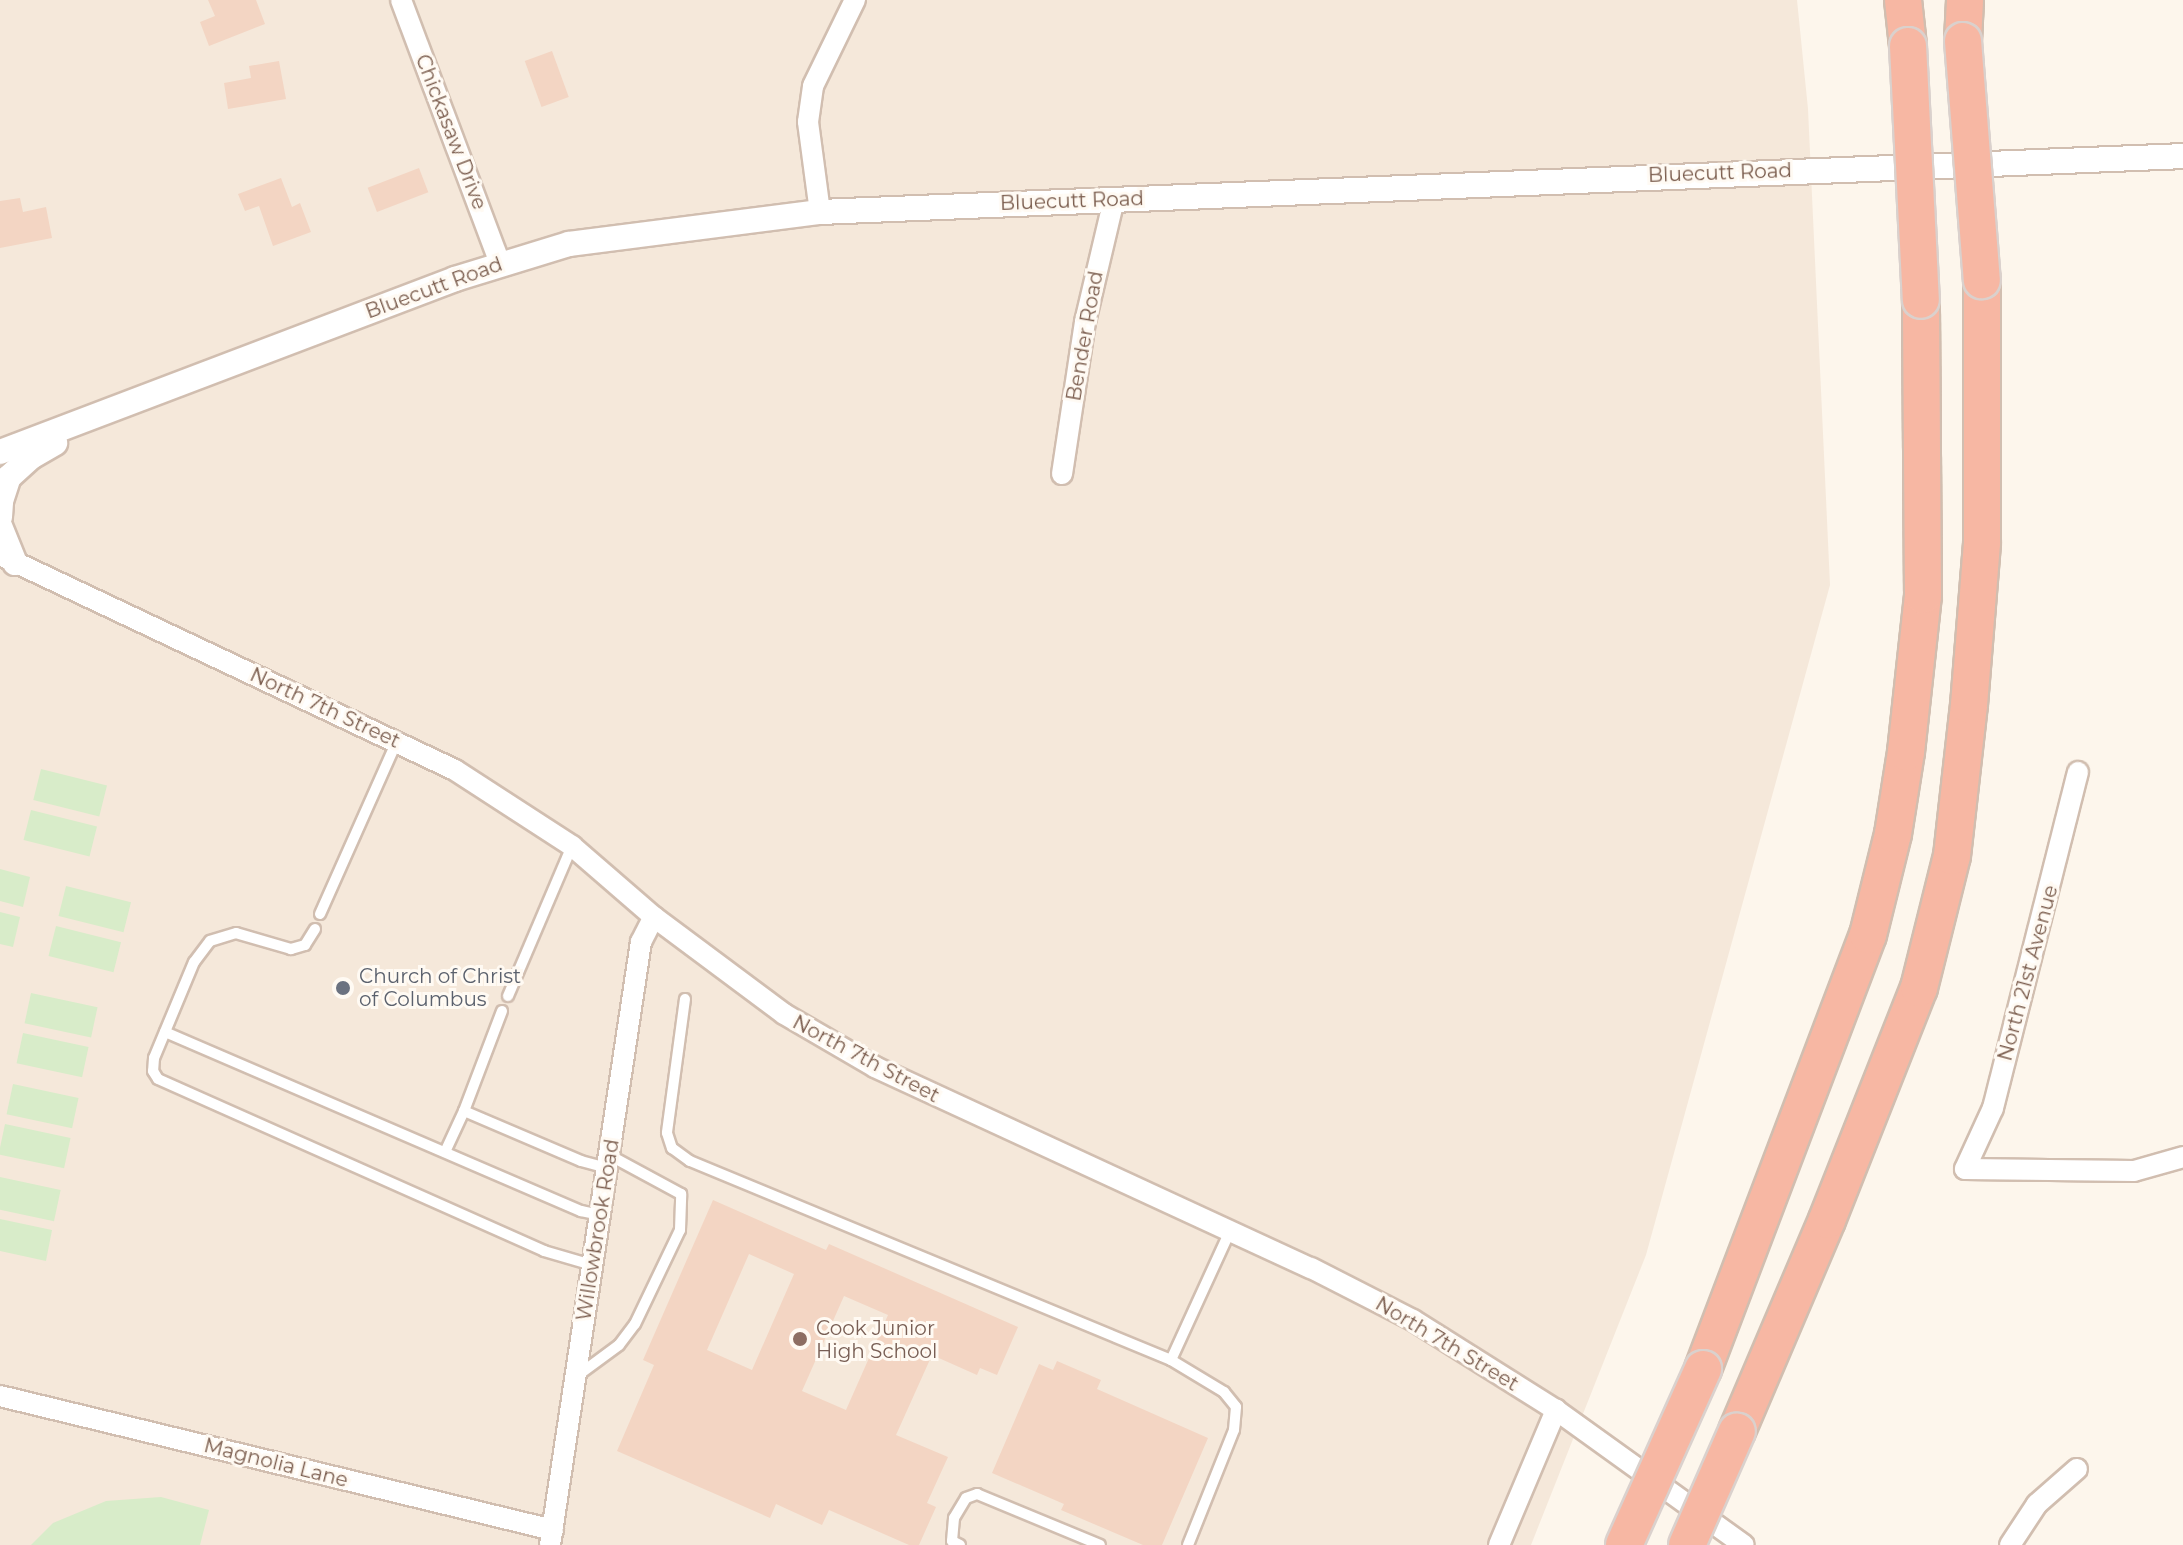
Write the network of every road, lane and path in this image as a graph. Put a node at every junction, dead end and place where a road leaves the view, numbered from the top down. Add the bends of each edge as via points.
1 (401, 0) edge
2 (855, 0) edge
3 (1904, 0) edge
4 (1963, 0) edge
5 (2183, 156) edge
6 (1114, 199) junction
7 (820, 212) junction
8 (500, 264) junction
9 (138, 398) junction
10 (0, 452) edge
11 (1062, 474) dead end
12 (0, 517) edge
13 (0, 526) edge
14 (8, 559) edge
15 (397, 741) junction
16 (2078, 772) dead end
17 (572, 846) junction
18 (320, 914) dead end
19 (654, 917) junction
20 (315, 929) dead end
21 (508, 996) dead end
22 (685, 999) dead end
23 (502, 1011) dead end
24 (165, 1032) junction
25 (464, 1111) junction
26 (445, 1152) junction
27 (2183, 1157) edge
28 (608, 1161) junction
29 (600, 1215) junction
30 (1230, 1231) junction
31 (592, 1265) junction
32 (1171, 1360) junction
33 (575, 1377) junction
34 (0, 1396) edge
35 (1556, 1410) junction
36 (2077, 1469) dead end
37 (551, 1537) edge
38 (960, 1545) edge
39 (1100, 1545) edge
40 (1188, 1545) edge
41 (1499, 1545) edge
42 (1624, 1545) edge
43 (1687, 1545) edge
44 (1744, 1545) edge
45 (2010, 1545) edge

1 - 8 street, Chickasaw Drive
2 - 7 street via 813,86 808,122
3 - 42 highway, bridge via 1921,300 1923,595 1893,834 1868,935 1703,1369
4 - 43 highway, bridge via 1982,280 1982,542 1952,856 1919,988 1827,1220
5 - 6 street, Bluecutt Road
6 - 7 street, Bluecutt Road
6 - 11 street, Bender Road via 1085,322
7 - 8 street, Bluecutt Road via 569,244
8 - 9 street, Bluecutt Road
9 - 10 street, Bluecutt Road
9 - 12 street via 31,457 9,477
13 - 14 street
14 - 15 street, North 7th Street
15 - 17 street, North 7th Street via 467,777
15 - 18 lane
16 - 27 street, North 21st Avenue via 1993,1108 1965,1169 2134,1171
17 - 19 street, North 7th Street
17 - 21 lane
19 - 28 street, Willowbrook Road via 641,942
19 - 30 street, North 7th Street via 784,1014 875,1067
20 - 24 lane via 305,945 291,949 236,933 210,941 194,962
22 - 32 lane via 667,1133 672,1148 690,1161
23 - 25 lane
24 - 26 lane
24 - 31 lane via 154,1058 158,1079 544,1251
25 - 26 lane
25 - 28 lane via 581,1161
26 - 29 lane
28 - 29 street, Willowbrook Road
28 - 33 lane via 681,1194 680,1230 635,1324 619,1345
29 - 31 street, Willowbrook Road
30 - 32 lane
30 - 35 street, North 7th Street via 1413,1320
31 - 33 street, Willowbrook Road
32 - 40 lane via 1224,1392 1236,1407 1234,1430
33 - 37 street, Willowbrook Road
34 - 37 street, Magnolia Lane
35 - 41 street
35 - 44 street, North 7th Street
36 - 45 street via 2037,1504
38 - 39 lane via 952,1541 954,1518 966,1498 977,1494

